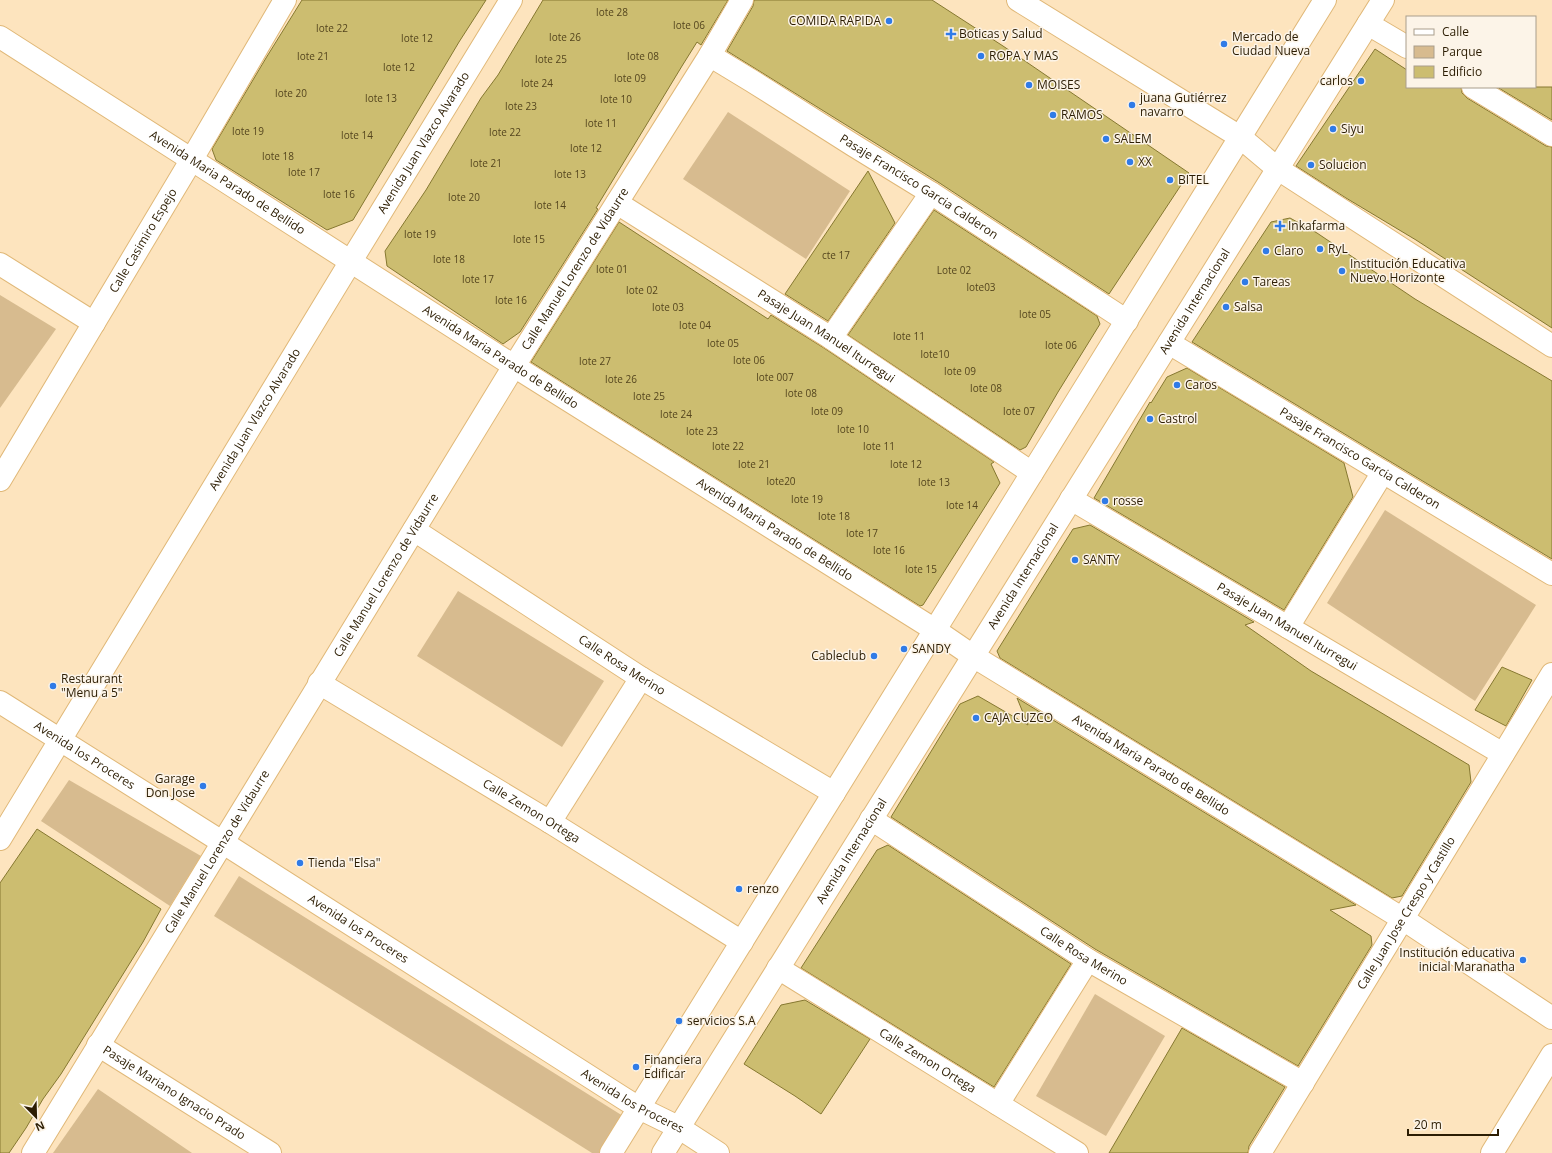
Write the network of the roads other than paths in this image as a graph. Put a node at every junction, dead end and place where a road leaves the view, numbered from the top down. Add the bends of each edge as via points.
1 (285, 0) edge
2 (511, 0) edge
3 (742, 0) edge
4 (1018, 0) edge
5 (1325, 0) edge
6 (1383, 0) edge
7 (1368, 24) junction
8 (0, 36) edge
9 (1406, 46) edge
10 (710, 55) junction
11 (1475, 88) edge
12 (1552, 135) edge
13 (1240, 138) junction
14 (192, 159) junction
15 (1278, 169) junction
16 (931, 193) junction
17 (617, 203) junction
18 (351, 261) junction
19 (0, 264) edge
20 (1127, 321) junction
21 (94, 324) junction
22 (831, 338) junction
23 (1169, 343) junction
24 (1552, 346) edge
25 (514, 366) junction
26 (2, 472) edge
27 (1384, 472) junction
28 (1032, 474) junction
29 (1071, 499) junction
30 (414, 530) junction
31 (1552, 574) edge
32 (1288, 627) junction
33 (935, 630) junction
34 (973, 656) junction
35 (1552, 674) edge
36 (641, 678) junction
37 (319, 683) junction
38 (0, 702) edge
39 (60, 740) junction
40 (1503, 754) junction
41 (834, 794) junction
42 (871, 819) junction
43 (550, 822) junction
44 (0, 839) edge
45 (222, 842) junction
46 (1403, 919) junction
47 (742, 942) junction
48 (1088, 960) junction
49 (778, 968) junction
50 (1552, 1018) edge
51 (98, 1045) junction
52 (1552, 1055) edge
53 (1303, 1083) junction
54 (998, 1104) junction
55 (639, 1108) junction
56 (678, 1128) junction
57 (33, 1153) edge
58 (270, 1153) edge
59 (611, 1153) edge
60 (663, 1153) edge
61 (718, 1153) edge
62 (1077, 1153) edge
63 (1260, 1153) edge
64 (1492, 1153) edge

1 - 14 street, Calle Casimiro Espejo
2 - 18 street, Avenida Juan Vlazco Alvarado
3 - 10 street, Calle Manuel Lorenzo de Vidaurre
4 - 13 street
5 - 13 street
6 - 7 street, Avenida Internacional
7 - 9 street
7 - 15 street, Avenida Internacional
8 - 14 street, Avenida Maria Parado de Bellido
10 - 16 street, Pasaje Francisco Garcia Calderon
10 - 17 street, Calle Manuel Lorenzo de Vidaurre
11 - 12 street
13 - 15 street
13 - 20 street
14 - 18 street, Avenida Maria Parado de Bellido
14 - 21 street, Calle Casimiro Espejo
15 - 23 street, Avenida Internacional
15 - 24 street
16 - 20 street, Pasaje Francisco Garcia Calderon
16 - 22 street
17 - 22 street, Pasaje Juan Manuel Iturregui
17 - 25 street, Calle Manuel Lorenzo de Vidaurre
18 - 25 street, Avenida Maria Parado de Bellido
18 - 39 street, Avenida Juan Vlazco Alvarado
19 - 21 street
20 - 28 street
21 - 26 street, Calle Casimiro Espejo
22 - 28 street, Pasaje Juan Manuel Iturregui
23 - 27 street, Pasaje Francisco Garcia Calderon
23 - 29 street, Avenida Internacional
25 - 30 street, Calle Manuel Lorenzo de Vidaurre
25 - 33 street, Avenida Maria Parado de Bellido
27 - 31 street, Pasaje Francisco Garcia Calderon
27 - 32 street
28 - 33 street
29 - 32 street, Pasaje Juan Manuel Iturregui
29 - 34 street, Avenida Internacional
30 - 36 street, Calle Rosa Merino
30 - 37 street, Calle Manuel Lorenzo de Vidaurre
32 - 40 street, Pasaje Juan Manuel Iturregui
33 - 34 street, Avenida Maria Parado de Bellido
33 - 41 street
34 - 42 street, Avenida Internacional
34 - 46 street, Avenida Maria Parado de Bellido
35 - 40 street, Calle Juan Jose Crespo y Castillo
36 - 41 street, Calle Rosa Merino
36 - 43 street
37 - 43 street, Calle Zemon Ortega
37 - 45 street, Calle Manuel Lorenzo de Vidaurre
38 - 39 street, Avenida los Proceres
39 - 44 street, Avenida Juan Vlazco Alvarado
39 - 45 street, Avenida los Proceres
40 - 46 street, Calle Juan Jose Crespo y Castillo
41 - 47 street
42 - 48 street, Calle Rosa Merino
42 - 49 street, Avenida Internacional
43 - 47 street, Calle Zemon Ortega
45 - 51 street, Calle Manuel Lorenzo de Vidaurre
45 - 55 street, Avenida los Proceres
46 - 50 street, Avenida Maria Parado de Bellido
46 - 53 street, Calle Juan Jose Crespo y Castillo
47 - 55 street
48 - 53 street, Calle Rosa Merino
48 - 54 street
49 - 54 street, Calle Zemon Ortega
49 - 56 street, Avenida Internacional
51 - 57 street, Calle Manuel Lorenzo de Vidaurre
51 - 58 street, Pasaje Mariano Ignacio Prado
52 - 64 street
53 - 63 street, Calle Juan Jose Crespo y Castillo
54 - 62 street, Calle Zemon Ortega
55 - 56 street, Avenida los Proceres
55 - 59 street
56 - 60 street, Avenida Internacional
56 - 61 street, Avenida los Proceres

